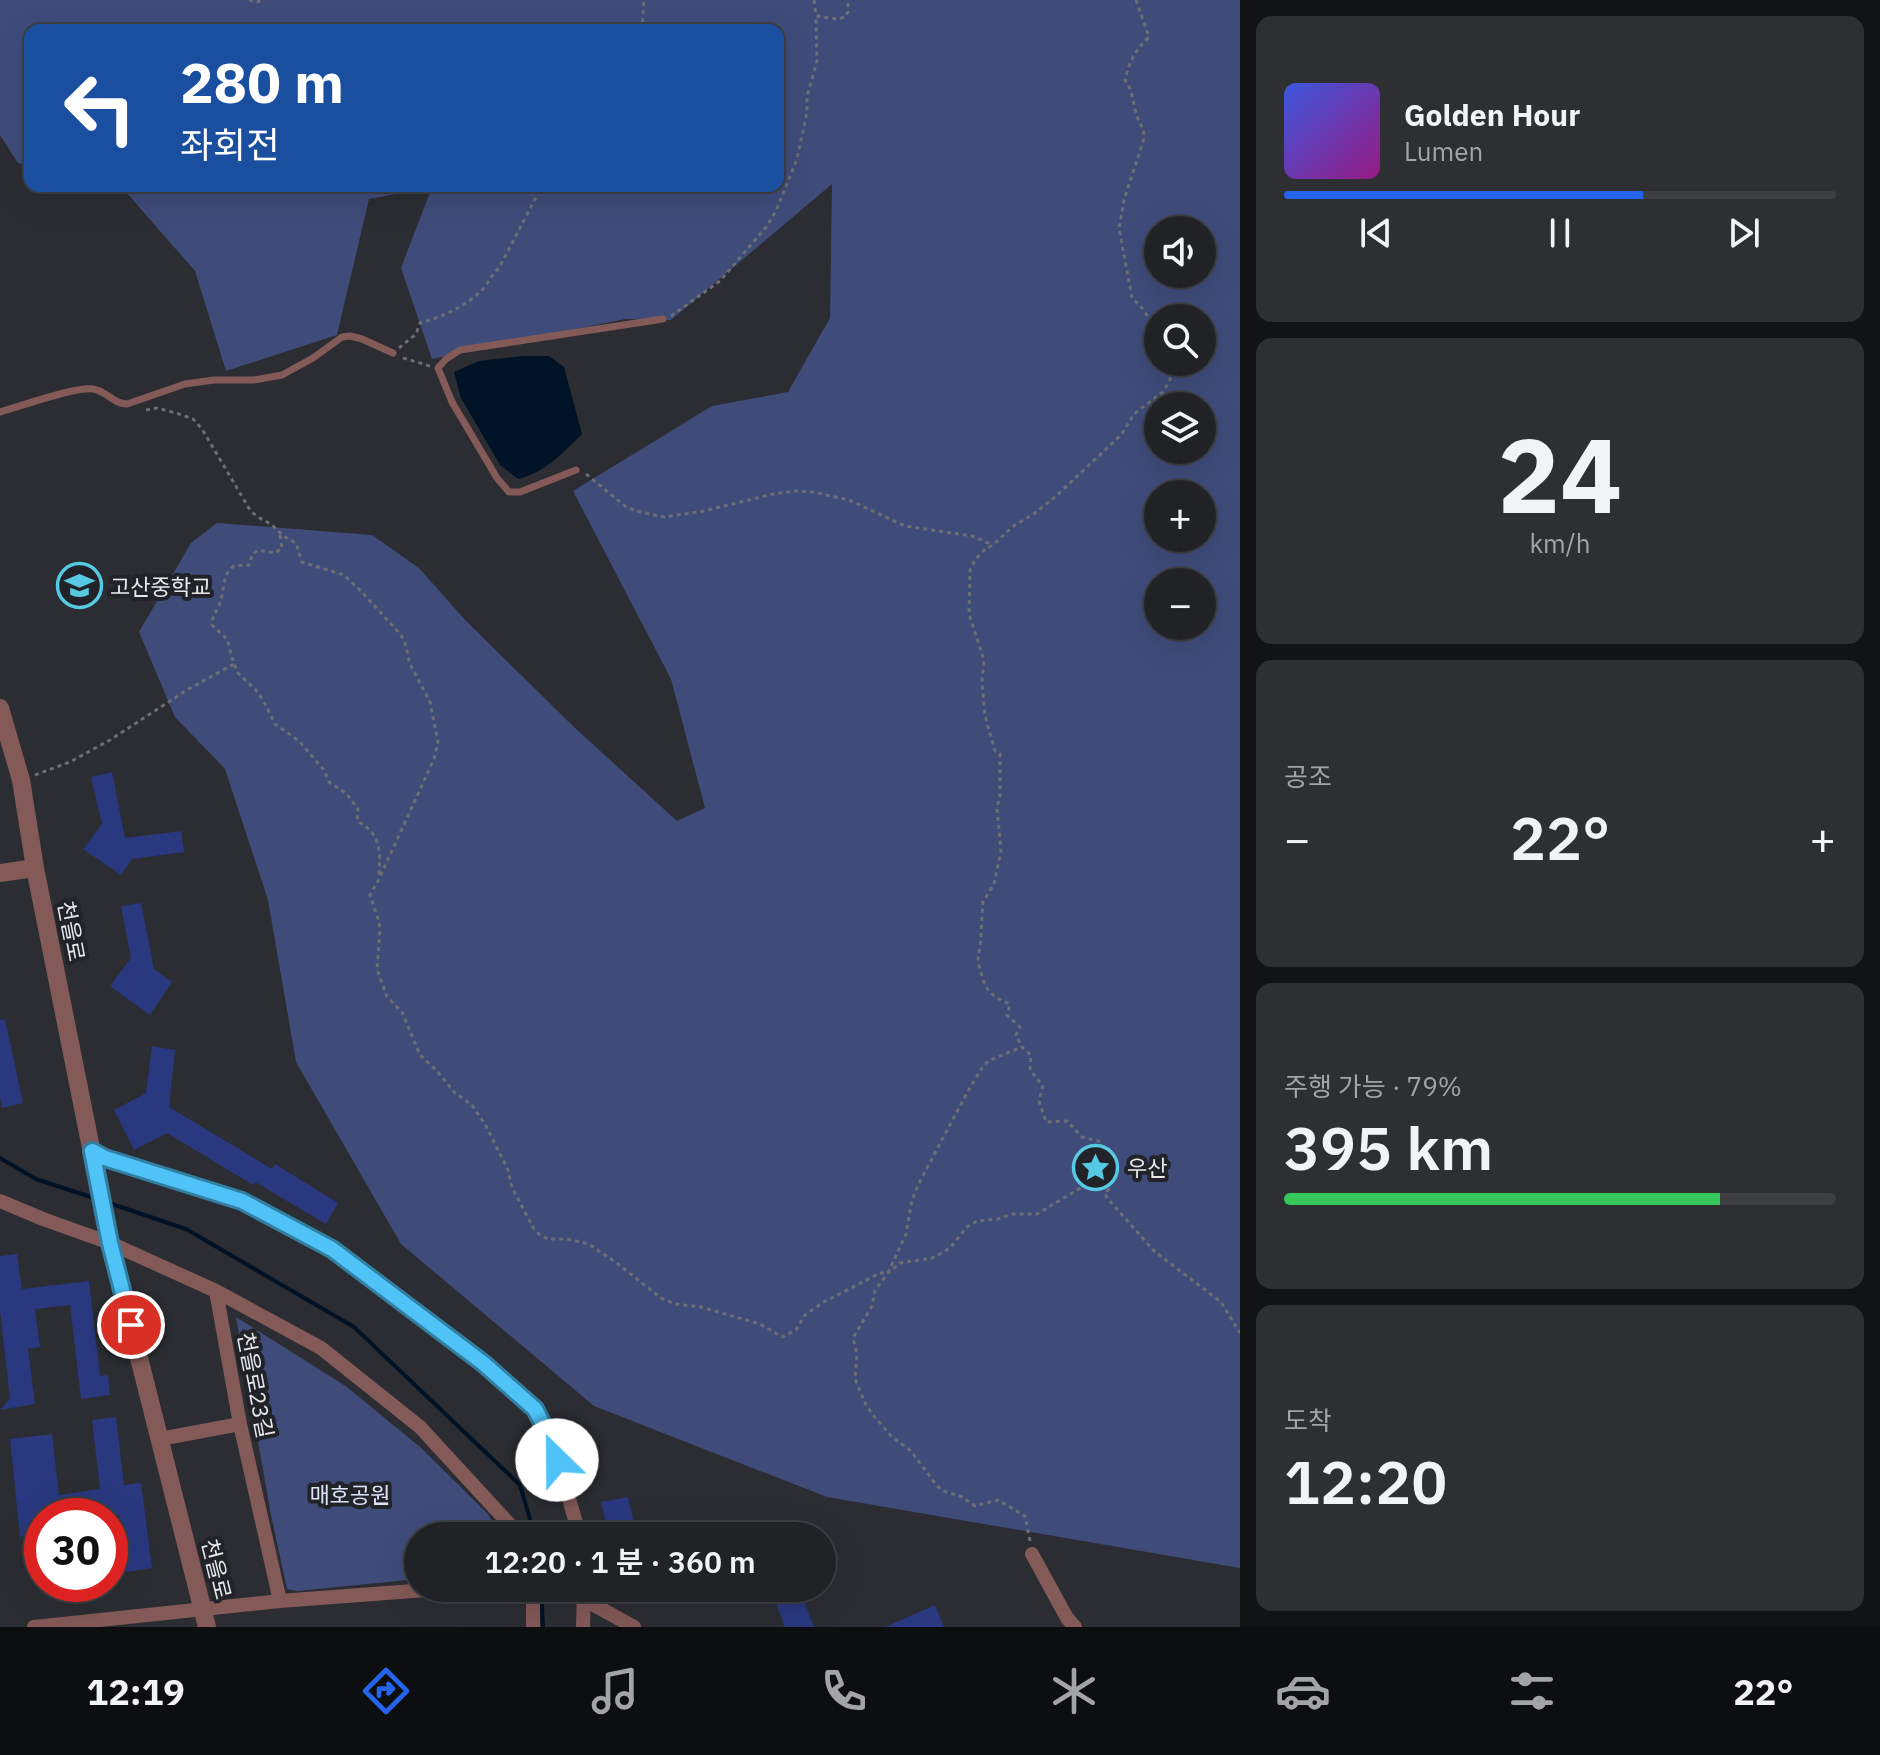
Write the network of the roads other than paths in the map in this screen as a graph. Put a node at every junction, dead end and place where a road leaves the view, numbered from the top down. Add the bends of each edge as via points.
1 (663, 319) road end
2 (393, 353) road end
3 (0, 412) edge
4 (576, 470) road end
5 (0, 708) edge
6 (35, 868) junction
7 (0, 873) edge
8 (93, 1158) junction
9 (0, 1201) edge
10 (110, 1243) junction
11 (216, 1291) junction
12 (240, 1424) junction
13 (160, 1439) junction
14 (507, 1522) edge
15 (576, 1522) edge
16 (1032, 1554) road end
17 (404, 1592) edge
18 (280, 1601) junction
19 (533, 1602) edge
20 (581, 1602) edge
21 (593, 1602) edge
22 (205, 1618) edge
23 (34, 1627) edge
24 (533, 1627) edge
25 (583, 1627) edge
26 (634, 1627) edge
27 (1075, 1627) edge

1 - 4 lane via 460,350 438,368 452,402 509,492
2 - 3 lane via 362,339 342,337 282,375 174,386 127,404 100,391 74,391
5 - 6 street, 천을로 via 21,780
6 - 7 street
6 - 8 street, 천을로
8 - 10 street, 천을로
8 - 15 street via 242,1201 332,1249 535,1409 553,1444
9 - 10 street
10 - 11 street
10 - 13 street, 천을로
11 - 12 street, 천을로23길
11 - 14 street via 321,1348 420,1427
12 - 13 street
12 - 18 street, 천을로23길
13 - 22 street, 천을로
16 - 27 street
17 - 18 street
18 - 22 street
19 - 24 street
20 - 25 street
21 - 26 street
22 - 23 street

